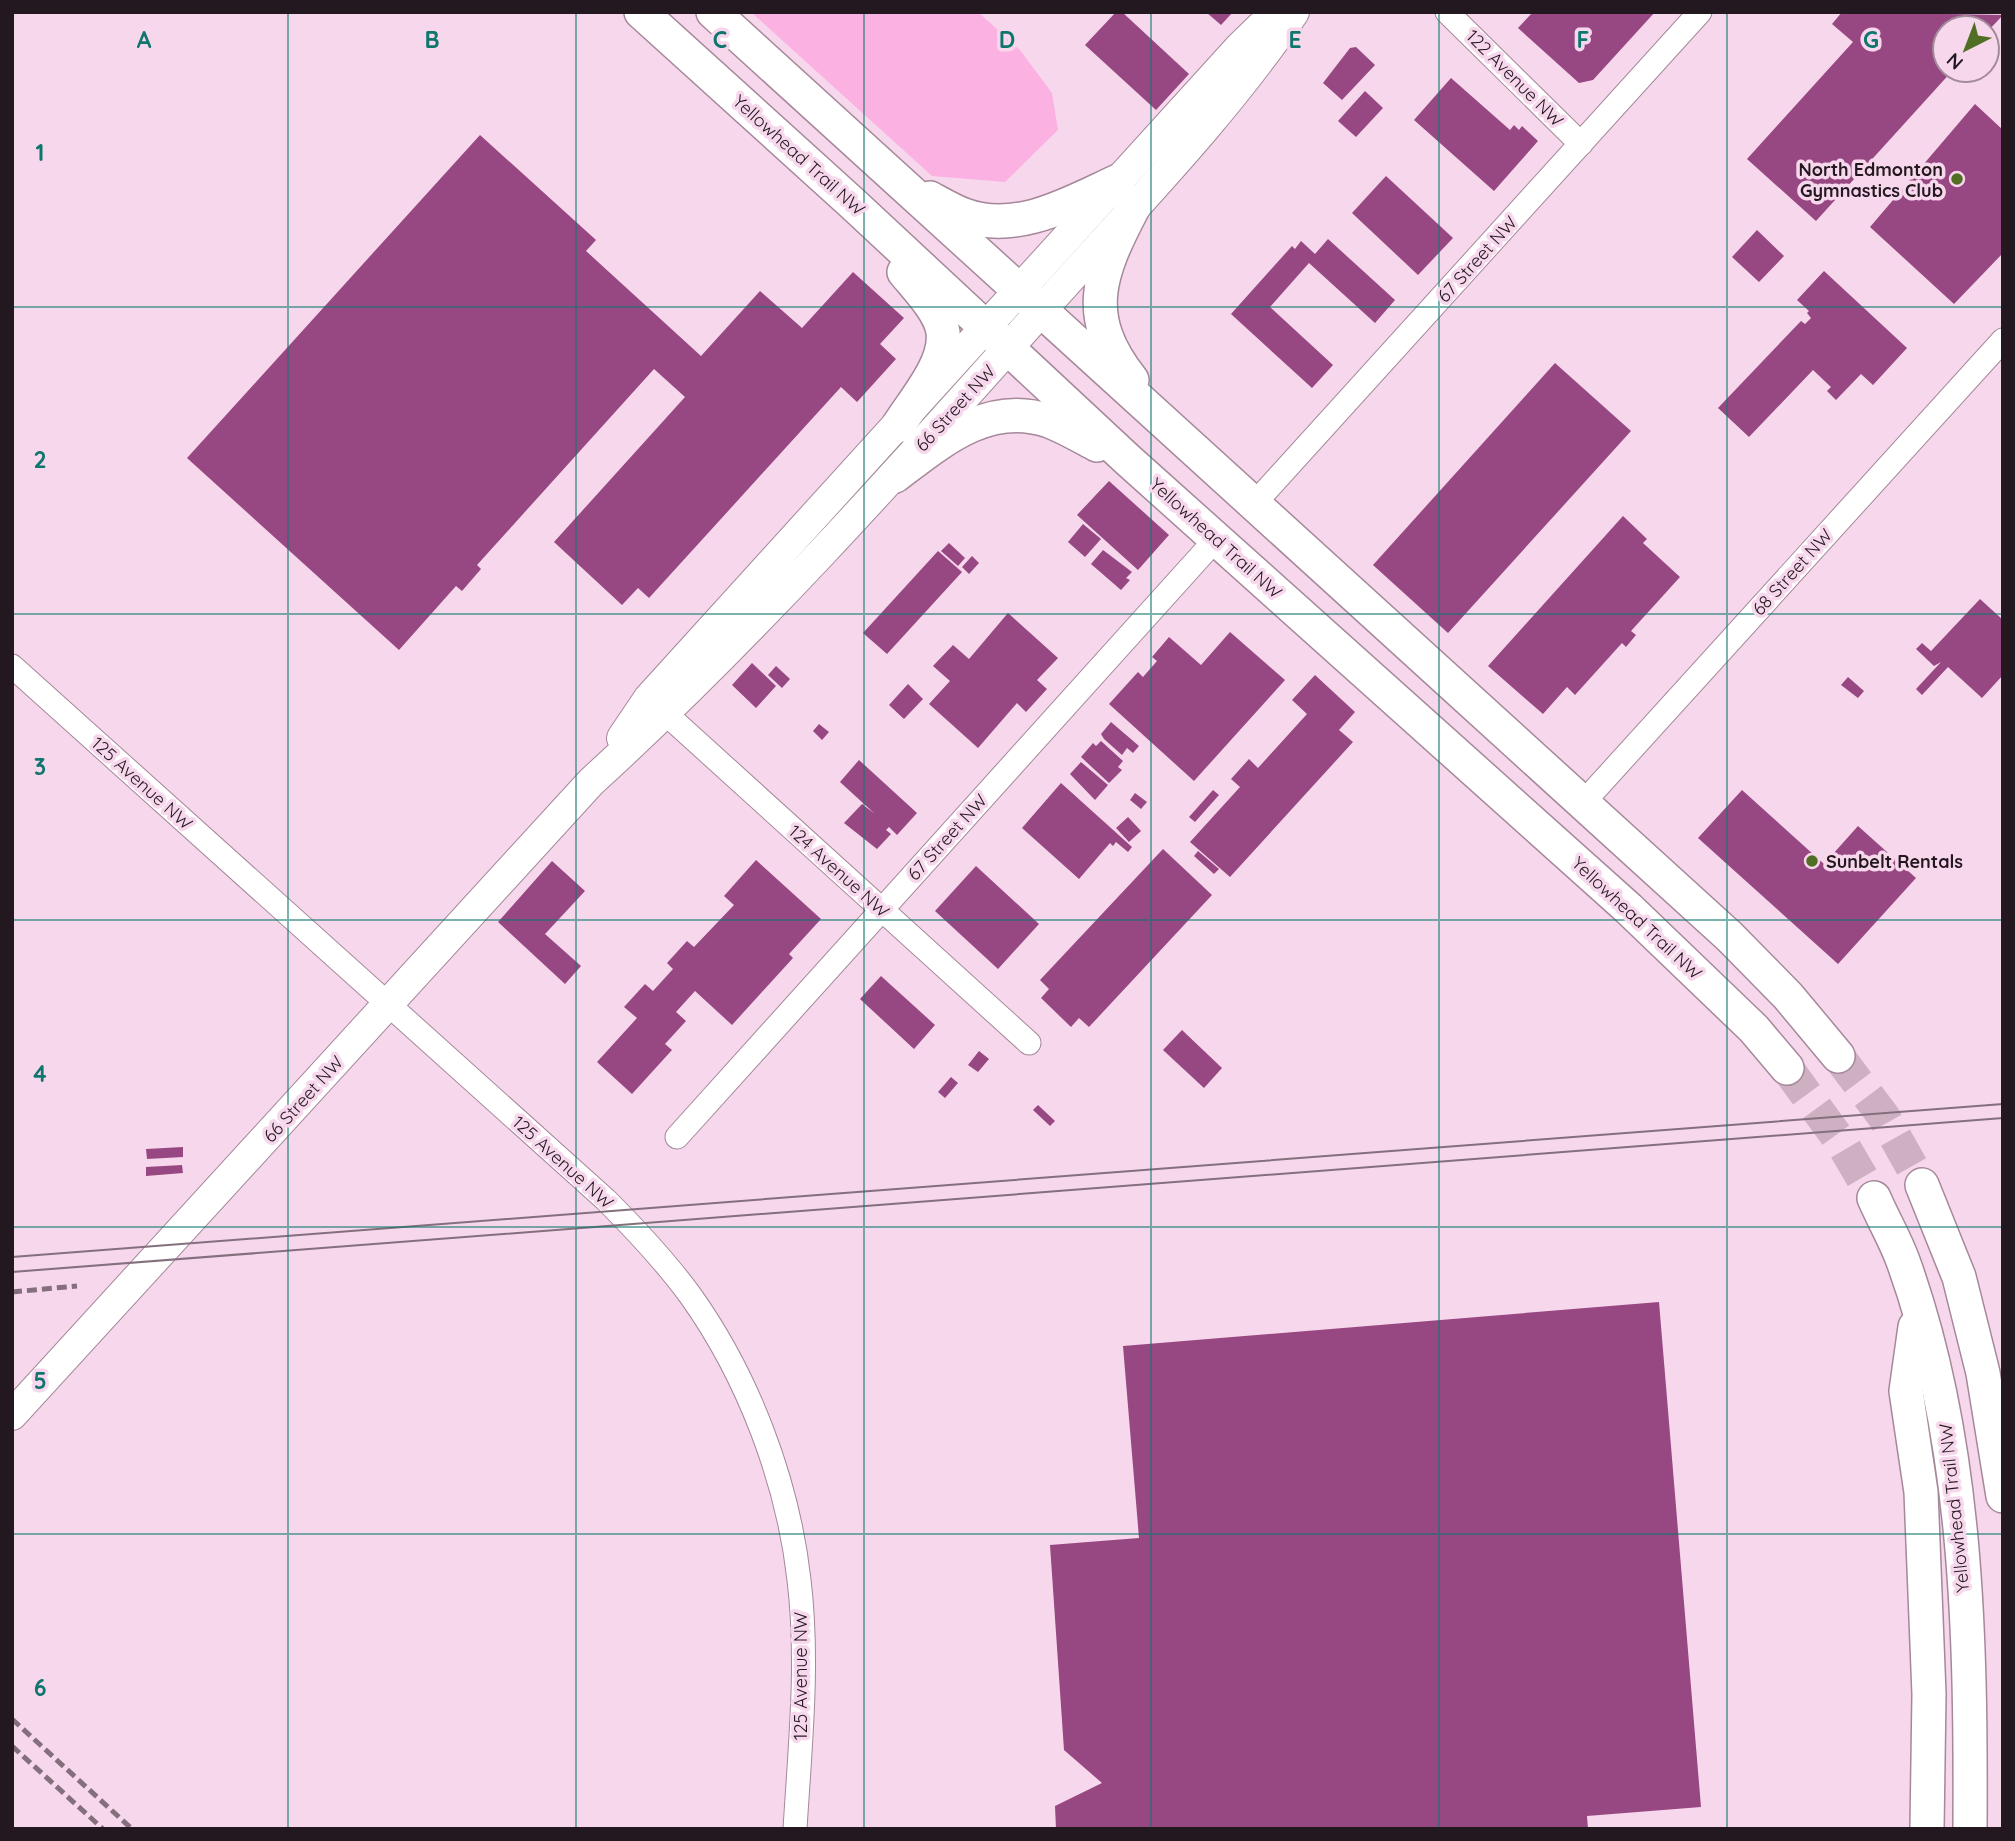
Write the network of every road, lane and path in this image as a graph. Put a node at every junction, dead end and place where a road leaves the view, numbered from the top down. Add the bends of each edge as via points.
1 (641, 12) edge
2 (713, 12) edge
3 (1276, 12) edge
4 (1294, 12) edge
5 (1447, 12) edge
6 (1700, 12) edge
7 (1581, 144) junction
8 (901, 183) junction
9 (1126, 194) junction
10 (852, 203) junction
11 (1030, 302) junction
12 (998, 337) junction
13 (2003, 340) edge
14 (1166, 424) junction
15 (898, 426) junction
16 (1128, 460) junction
17 (895, 476) junction
18 (1254, 504) junction
19 (1217, 538) junction
20 (12, 666) edge
21 (658, 706) junction
22 (1582, 804) junction
23 (882, 909) junction
24 (388, 1005) junction
25 (1029, 1043) dead end
26 (1838, 1056) tunnel mouth
27 (1787, 1068) tunnel mouth
28 (677, 1137) dead end
29 (1922, 1185) tunnel mouth
30 (1874, 1198) tunnel mouth
31 (1959, 1277) junction
32 (1918, 1308) junction
33 (2003, 1391) edge
34 (12, 1415) edge
35 (2003, 1496) edge
36 (795, 1829) edge
37 (1927, 1829) edge
38 (1970, 1829) edge

1 - 10 highway, Yellowhead Trail NW
2 - 8 highway
3 - 9 main road, 66 Street NW via 1239,48
4 - 9 main road, 66 Street NW via 1215,114
5 - 7 street, 122 Avenue NW
6 - 7 street, 67 Street NW
7 - 18 street, 67 Street NW
8 - 9 highway via 965,216 1006,221
8 - 11 highway
9 - 11 main road, 66 Street NW
9 - 14 highway via 1099,295 1102,313 1114,355
10 - 12 highway, Yellowhead Trail NW
10 - 15 highway via 927,301 943,331 941,356
11 - 12 main road, 66 Street NW
11 - 14 highway
12 - 15 main road, 66 Street NW
12 - 16 highway, Yellowhead Trail NW
12 - 17 main road, 66 Street NW
13 - 22 street, 68 Street NW
14 - 18 highway
15 - 21 main road, 66 Street NW
16 - 17 highway via 1048,421 1017,414 953,431
16 - 19 highway, Yellowhead Trail NW
17 - 21 main road, 66 Street NW
18 - 22 highway
19 - 23 street, 67 Street NW
19 - 27 highway, Yellowhead Trail NW via 1693,970
20 - 24 street, 125 Avenue NW
21 - 23 street, 124 Avenue NW
21 - 24 main road, 66 Street NW
22 - 26 highway via 1729,936
23 - 25 street, 124 Avenue NW
23 - 28 street, 67 Street NW
24 - 34 main road, 66 Street NW
24 - 36 street, 125 Avenue NW via 632,1225 690,1295 734,1370 775,1472 799,1580 803,1684
29 - 31 highway
30 - 32 highway, Yellowhead Trail NW
31 - 33 highway
31 - 35 highway via 1983,1373
32 - 37 highway via 1906,1391 1921,1492
32 - 38 highway, Yellowhead Trail NW via 1944,1419 1956,1502 1966,1627

